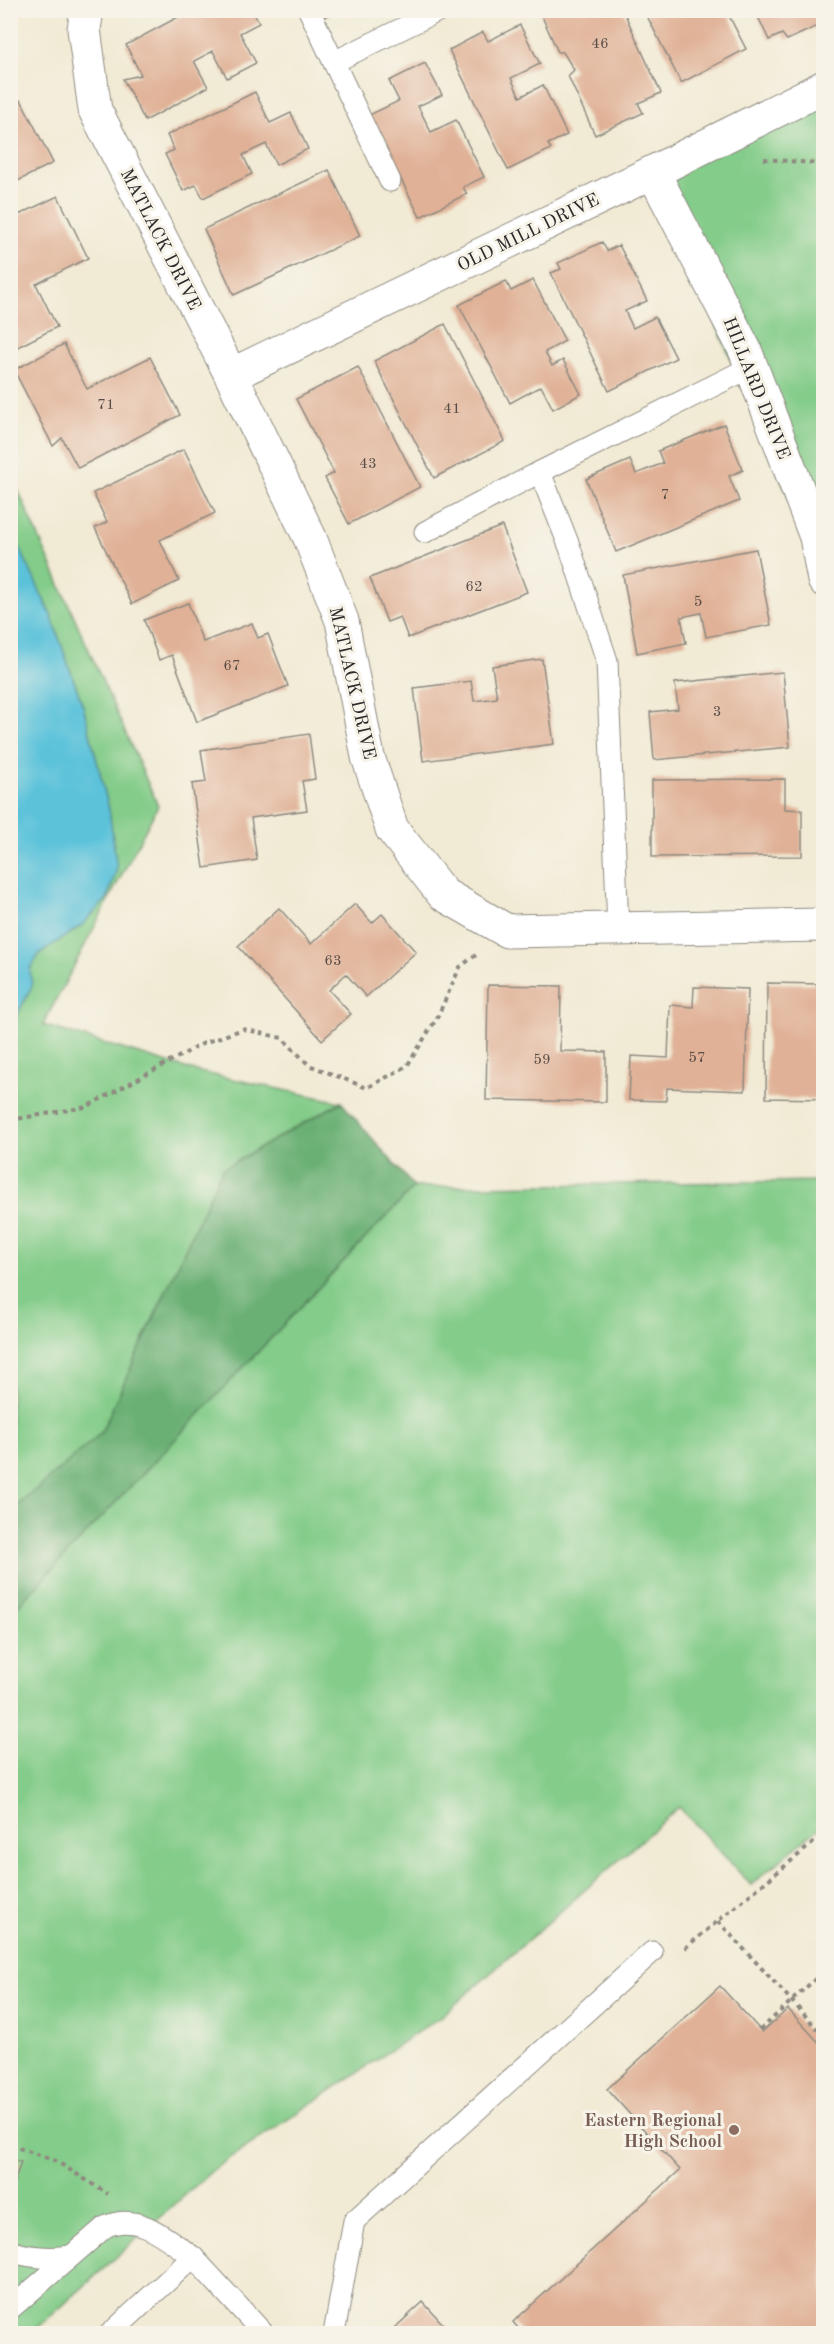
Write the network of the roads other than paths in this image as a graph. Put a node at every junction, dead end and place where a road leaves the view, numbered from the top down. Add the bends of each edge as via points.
1 (87, 10) edge
2 (309, 10) edge
3 (440, 10) edge
4 (334, 62) junction
5 (824, 87) edge
6 (653, 172) junction
7 (390, 182) dead end
8 (751, 367) junction
9 (231, 375) junction
10 (540, 472) junction
11 (425, 532) dead end
12 (824, 580) edge
13 (824, 925) edge
14 (618, 928) junction
15 (652, 1952) dead end
16 (10, 2251) edge
17 (71, 2256) junction
18 (193, 2257) junction
19 (10, 2309) edge
20 (259, 2332) edge
21 (110, 2334) edge
22 (334, 2334) edge

1 - 9 street, MATLACK DRIVE via 84,29 95,110
2 - 4 lane
3 - 4 lane
4 - 7 lane
5 - 6 street, OLD MILL DRIVE
6 - 8 street, HILLARD DRIVE
6 - 9 street, OLD MILL DRIVE
8 - 10 lane
8 - 12 street, HILLARD DRIVE via 816,537
9 - 14 street, MATLACK DRIVE via 310,538 342,621 368,757 392,829 443,894 507,931
10 - 11 lane
10 - 14 lane via 607,661
13 - 14 street
15 - 22 lane via 354,2221
16 - 17 lane via 48,2259
17 - 18 lane via 105,2227 127,2222 154,2229
17 - 19 lane
18 - 20 lane
18 - 21 lane

